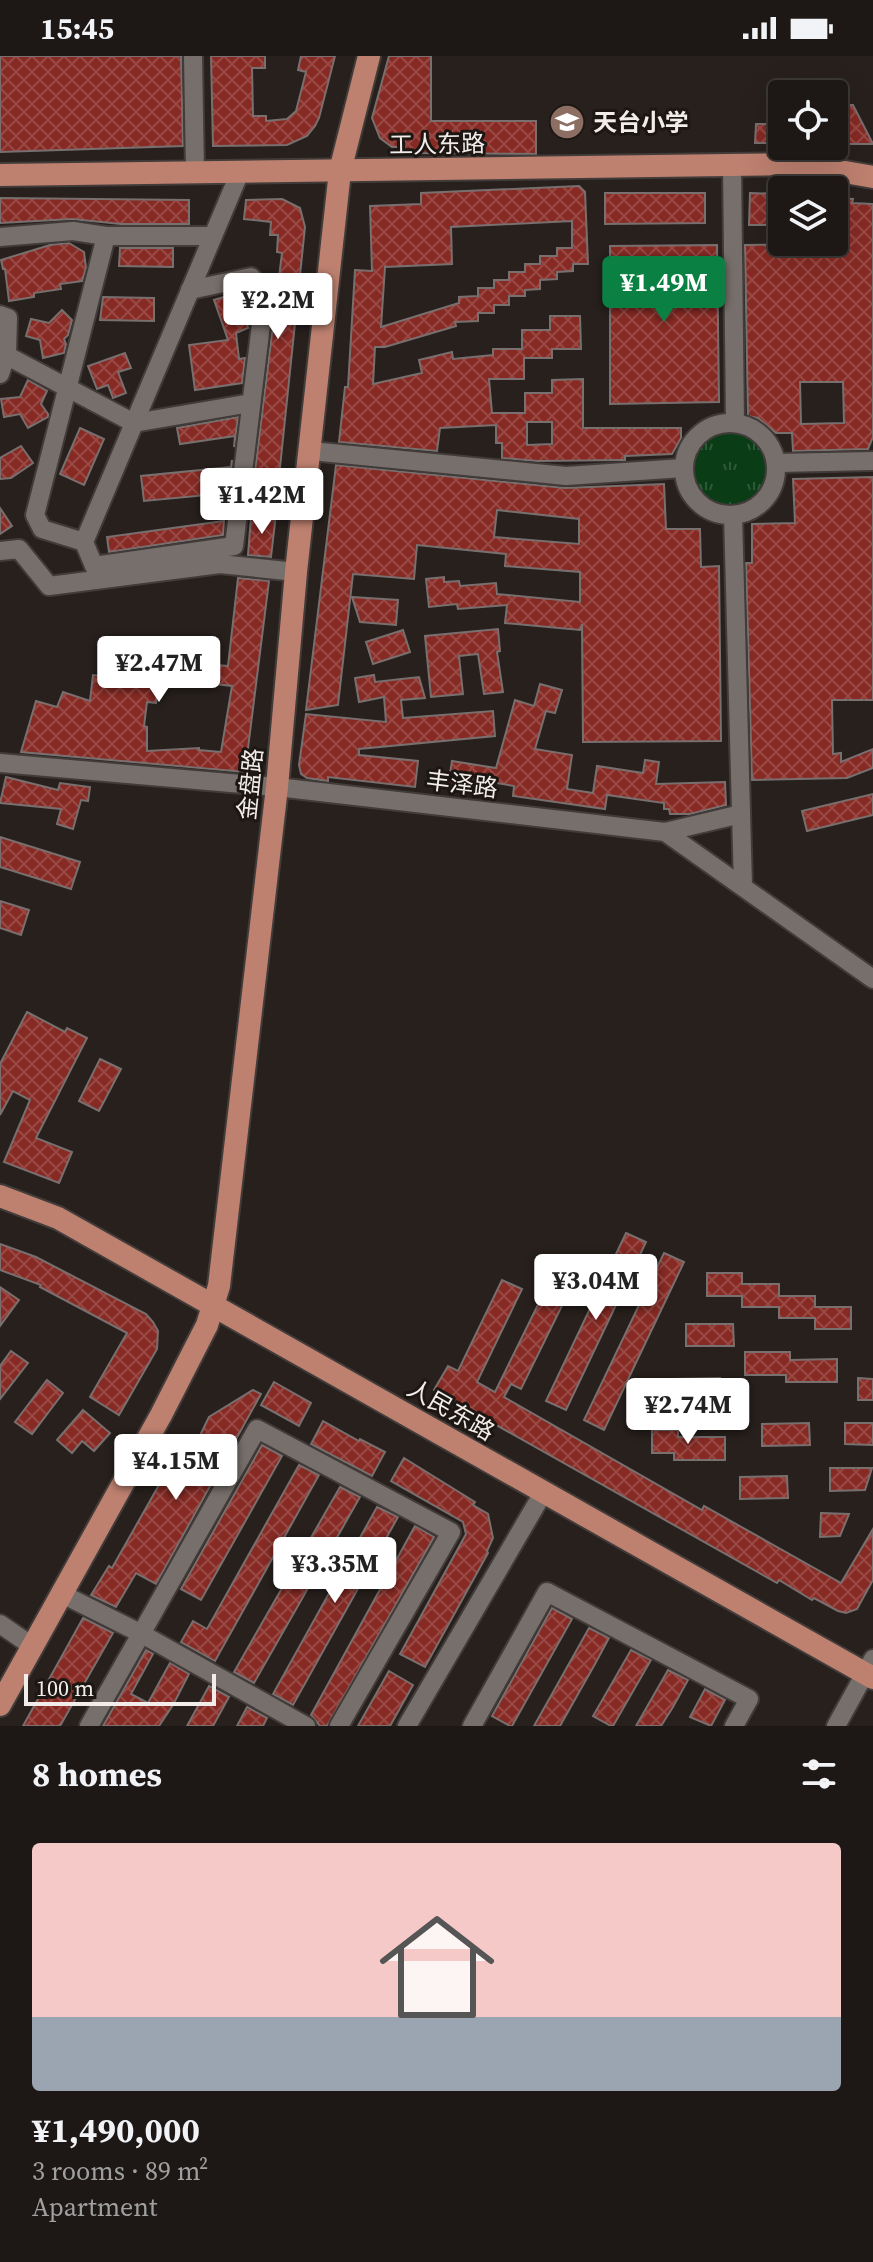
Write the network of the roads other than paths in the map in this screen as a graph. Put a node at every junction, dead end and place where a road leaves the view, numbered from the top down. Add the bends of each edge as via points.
1 (193, 56) edge
2 (369, 56) edge
3 (732, 165) junction
4 (340, 171) junction
5 (240, 172) junction
6 (195, 173) junction
7 (0, 175) edge
8 (873, 177) edge
9 (106, 236) junction
10 (213, 236) junction
11 (0, 237) edge
12 (190, 290) junction
13 (0, 315) edge
14 (3, 352) edge
15 (0, 374) edge
16 (67, 390) junction
17 (251, 403) junction
18 (134, 423) junction
19 (735, 423) junction
20 (311, 451) junction
21 (873, 461) edge
22 (777, 463) junction
23 (683, 468) junction
24 (733, 515) junction
25 (84, 542) junction
26 (0, 551) edge
27 (296, 572) junction
28 (0, 763) edge
29 (277, 787) junction
30 (741, 814) junction
31 (665, 832) junction
32 (743, 886) junction
33 (873, 979) edge
34 (0, 1196) edge
35 (214, 1305) junction
36 (543, 1493) junction
37 (60, 1593) junction
38 (0, 1624) edge
39 (140, 1633) junction
40 (32, 1646) junction
41 (870, 1670) edge
42 (0, 1705) edge
43 (89, 1726) edge
44 (306, 1726) edge
45 (339, 1726) edge
46 (407, 1726) edge
47 (472, 1726) edge
48 (734, 1726) edge
49 (836, 1726) edge

1 - 6 street
2 - 4 main road, 金盘路
3 - 4 main road, 工人东路
3 - 8 main road, 工人东路 via 799,164
3 - 19 street
4 - 5 main road, 工人东路
4 - 20 main road, 金盘路
5 - 6 main road, 工人东路
5 - 10 street
6 - 7 main road, 工人东路
9 - 10 street
9 - 11 street via 73,231
9 - 16 street
10 - 12 street
12 - 17 street via 251,277 265,292
12 - 18 street
13 - 14 street via 8,318
14 - 15 street
14 - 16 street
16 - 18 street
16 - 25 street via 35,515 42,529
17 - 18 street
17 - 25 street via 234,546 94,566
18 - 25 street
19 - 22 street via 763,436
19 - 23 street via 705,429 686,453
20 - 23 street via 566,476
20 - 27 main road, 金盘路
21 - 22 street
22 - 24 street via 776,478 761,504
23 - 24 street via 693,497 717,514
24 - 30 street
26 - 27 street via 19,549 49,586 220,564
27 - 29 main road, 金盘路
28 - 29 street, 丰泽路
29 - 31 street, 丰泽路
29 - 35 main road, 金盘路
30 - 31 street
30 - 32 street
31 - 32 street, 丰泽路
32 - 33 street, 丰泽路
34 - 35 main road, 人民东路 via 58,1218
35 - 36 main road, 人民东路
35 - 37 main road, 金盘路 via 161,1415
36 - 41 main road, 人民东路
36 - 46 street
37 - 39 street
37 - 40 main road, 金盘路
38 - 40 street
39 - 43 street
39 - 44 street
39 - 45 street via 257,1429 451,1532
40 - 42 main road, 金盘路
41 - 49 street
47 - 48 street via 547,1592 749,1699

